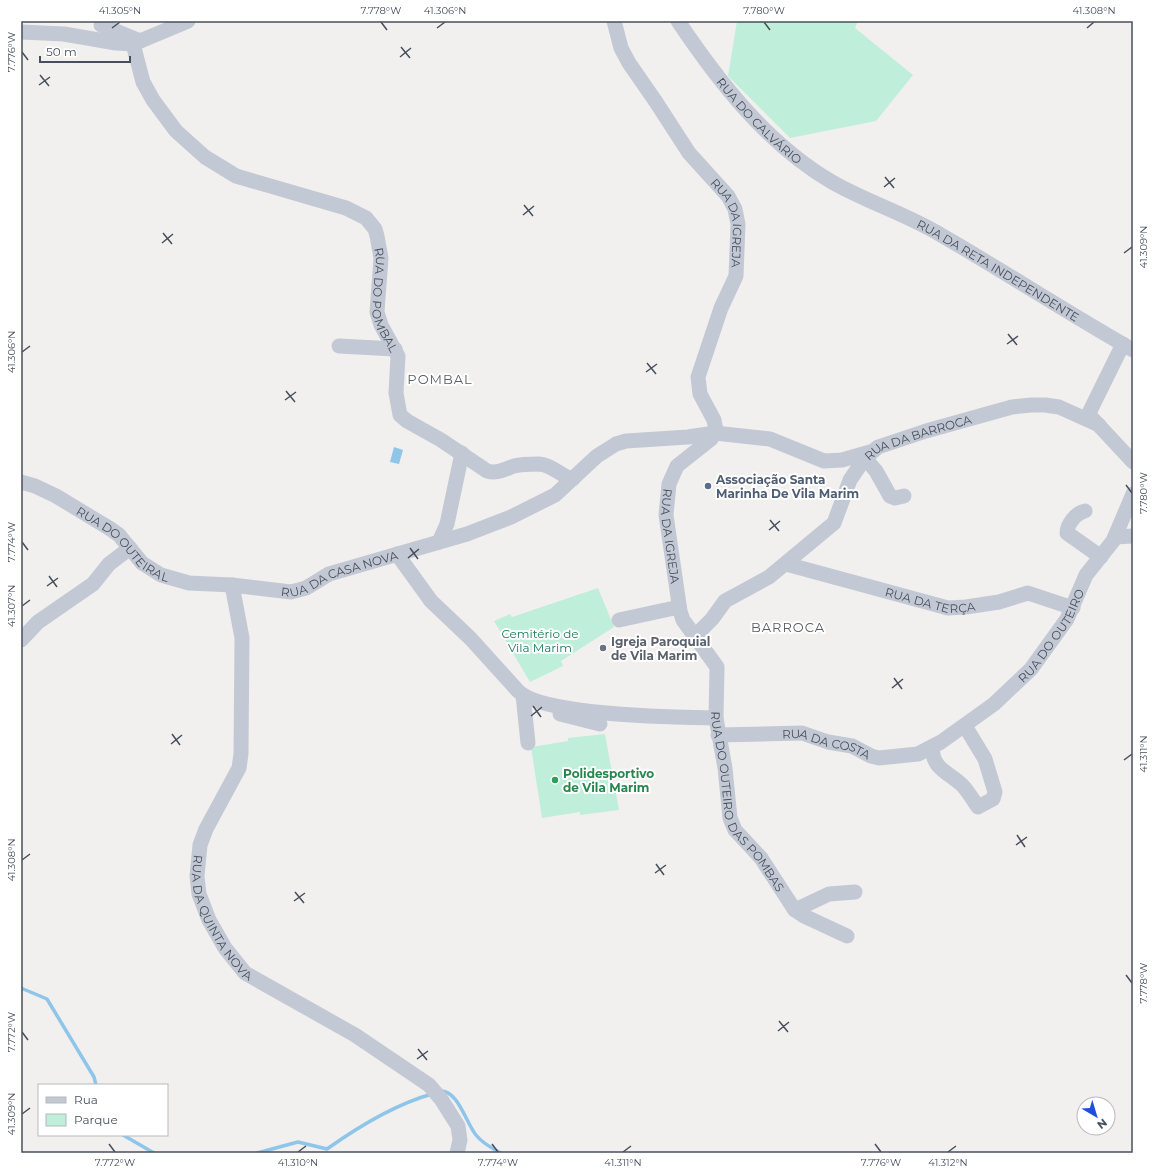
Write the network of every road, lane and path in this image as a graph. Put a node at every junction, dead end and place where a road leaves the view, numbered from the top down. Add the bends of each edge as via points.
1 (188, 21) edge
2 (614, 21) edge
3 (678, 21) edge
4 (101, 25) dead end
5 (21, 32) edge
6 (137, 42) junction
7 (861, 196) joint
8 (339, 346) dead end
9 (1128, 347) edge
10 (395, 349) junction
11 (1099, 425) junction
12 (715, 433) junction
13 (462, 453) junction
14 (868, 455) junction
15 (1133, 462) edge
16 (572, 479) junction
17 (21, 482) edge
18 (1133, 494) edge
19 (904, 496) dead end
20 (1085, 511) dead end
21 (1133, 536) edge
22 (1115, 537) junction
23 (439, 542) junction
24 (130, 548) junction
25 (397, 554) junction
26 (1101, 557) junction
27 (786, 564) junction
28 (232, 585) junction
29 (678, 607) junction
30 (1073, 608) junction
31 (619, 620) dead end
32 (695, 636) junction
33 (21, 640) edge
34 (523, 695) junction
35 (541, 703) junction
36 (716, 718) junction
37 (600, 724) dead end
38 (965, 726) junction
39 (718, 735) junction
40 (528, 743) dead end
41 (932, 748) junction
42 (855, 892) dead end
43 (795, 910) junction
44 (847, 936) dead end
45 (457, 1153) edge

1 - 6 street
2 - 12 street, RUA DA IGREJA via 621,48 629,64 689,153 728,196 738,216 736,276 721,308 698,377 700,394 715,424
3 - 7 street, RUA DO CALVÁRIO via 733,95 768,133 809,168
4 - 6 street
5 - 6 street via 64,34 116,43
6 - 10 street, RUA DO POMBAL via 143,82 153,100 176,131 205,157 236,176 346,208 371,223 377,236 381,258 378,319
7 - 9 street, RUA DA RETA INDEPENDENTE via 924,225
8 - 10 street
9 - 11 street via 1090,410 1090,415
10 - 13 street, RUA DO POMBAL via 399,360 396,393 400,415
11 - 14 street, RUA DA BARROCA via 1059,407 1044,404 1024,405 926,431 886,444
11 - 15 street
12 - 14 street via 770,439 824,461
12 - 16 street via 621,442 597,456
12 - 29 street, RUA DA IGREJA via 708,442 677,466 669,484 666,515
13 - 16 street, RUA DO POMBAL via 490,472 519,465 538,464 552,467
13 - 23 street via 447,524
14 - 19 street via 890,496
14 - 27 street, RUA DA BARROCA via 848,484 836,521
16 - 23 street, RUA DA CASA NOVA via 555,495 530,508 485,528
17 - 24 street, RUA DO OUTEIRAL via 35,486 78,508 119,535
18 - 22 street, RUA DO OUTEIRO
20 - 26 street via 1076,515 1067,533
21 - 22 street
22 - 26 street, RUA DO OUTEIRO
23 - 25 street, RUA DA CASA NOVA
24 - 28 street, RUA DO OUTEIRAL via 142,563 161,575 189,583
24 - 33 street via 108,564 93,584 38,622
25 - 28 street, RUA DA CASA NOVA via 329,574 298,591 286,592
25 - 34 street via 430,601 467,635
26 - 30 street, RUA DO OUTEIRO via 1084,579
27 - 30 street, RUA DA TERÇA via 948,608 998,602 1028,593
27 - 32 street, RUA DA BARROCA via 769,577 725,601
28 - 45 street, RUA DA QUINTA NOVA via 242,638 242,754 236,774 200,845 199,894 209,920 225,948 245,973 356,1035 429,1085 442,1099 458,1126 460,1140
29 - 31 street
29 - 32 street, RUA DA IGREJA
30 - 38 street, RUA DO OUTEIRO via 1064,626 1027,674
32 - 36 street, RUA DO OUTEIRO DAS POMBAS via 717,667
34 - 35 street
34 - 40 street
35 - 36 street via 637,716
35 - 37 street via 570,718
36 - 39 street, RUA DO OUTEIRO DAS POMBAS
38 - 41 street, RUA DO OUTEIRO
38 - 41 street via 988,766 995,792 991,800 978,807 964,787 938,767
39 - 41 street, RUA DA COSTA via 802,733 828,742 852,746 875,757 912,755
39 - 43 street, RUA DO OUTEIRO DAS POMBAS via 732,825 764,863
42 - 43 street via 829,894
43 - 44 street

